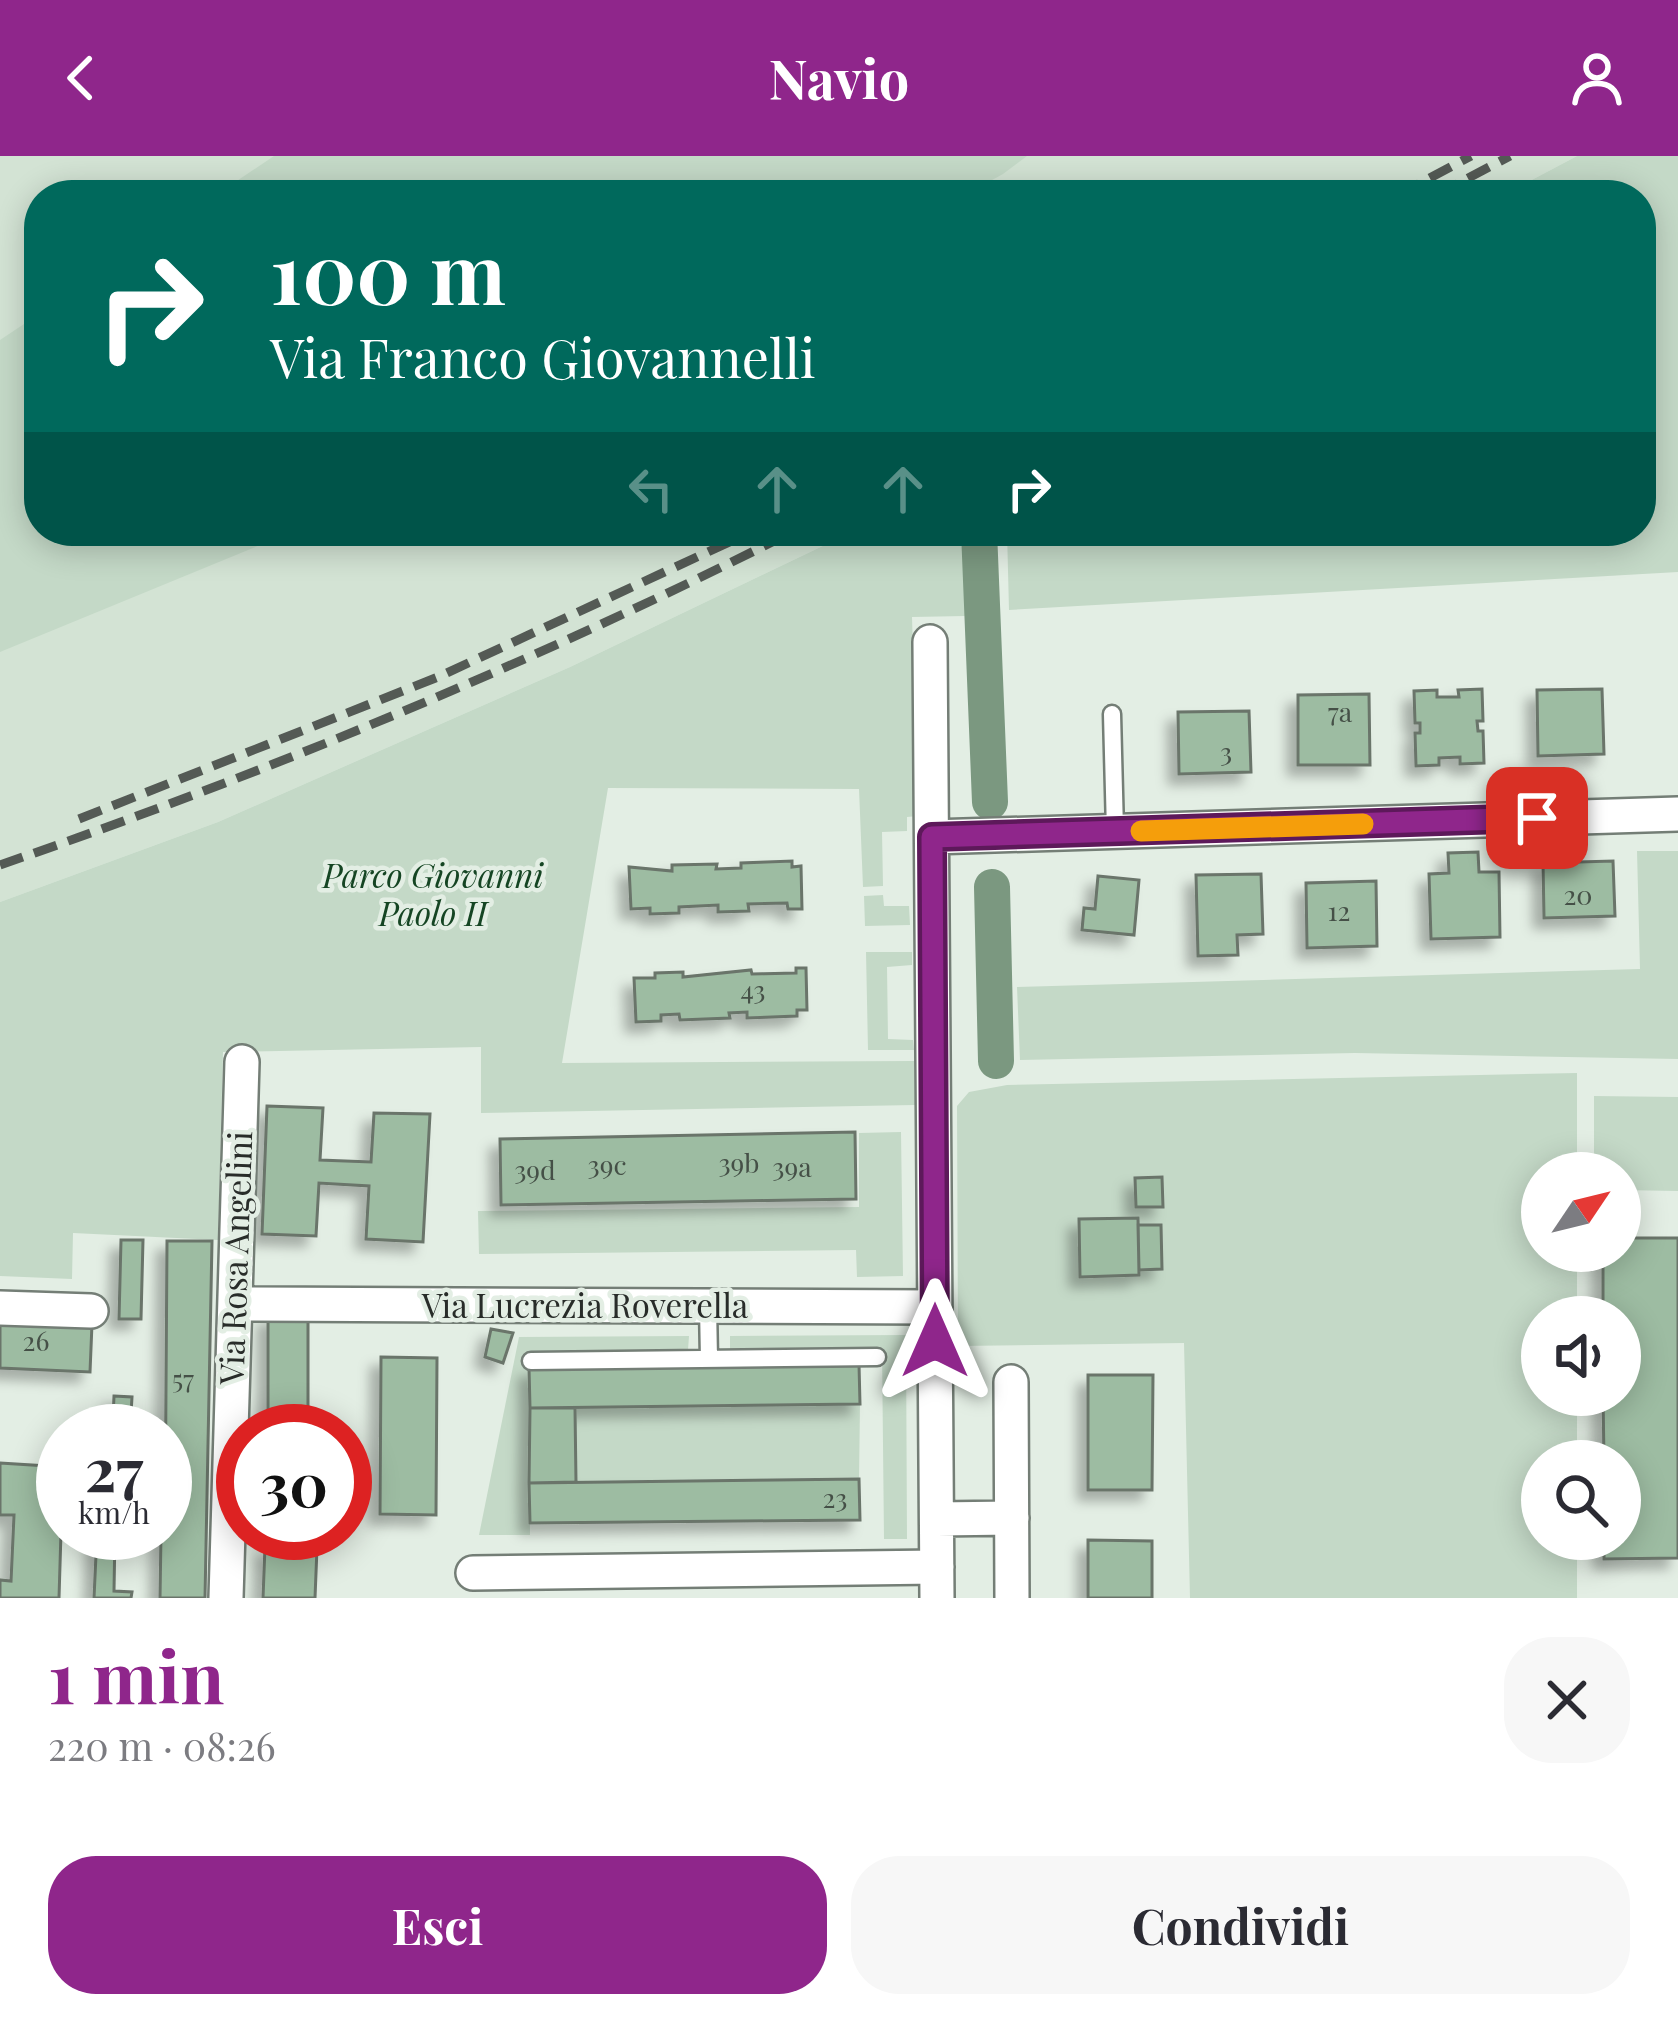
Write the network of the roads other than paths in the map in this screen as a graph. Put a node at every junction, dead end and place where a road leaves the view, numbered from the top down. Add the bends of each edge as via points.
1 (930, 642) dead end
2 (1112, 715) dead end
3 (1678, 814) edge
4 (1115, 832) junction
5 (932, 837) junction
6 (242, 1062) dead end
7 (235, 1304) junction
8 (709, 1306) junction
9 (935, 1307) junction
10 (0, 1309) edge
11 (91, 1311) dead end
12 (877, 1357) dead end
13 (709, 1359) junction
14 (531, 1361) dead end
15 (1011, 1382) dead end
16 (1012, 1518) junction
17 (937, 1519) junction
18 (473, 1573) dead end
19 (937, 1583) edge
20 (226, 1598) edge
21 (1012, 1598) edge

1 - 5 street
2 - 4 lane
3 - 4 street
4 - 5 street
5 - 9 street
6 - 7 street, Via Rosa Angelini
7 - 8 street, Via Lucrezia Roverella
7 - 20 street, Via Rosa Angelini
8 - 9 street, Via Lucrezia Roverella
8 - 13 lane
9 - 17 street
10 - 11 street
12 - 13 lane
13 - 14 lane
15 - 16 street
16 - 17 street
16 - 21 street
17 - 19 street
18 - 19 street

